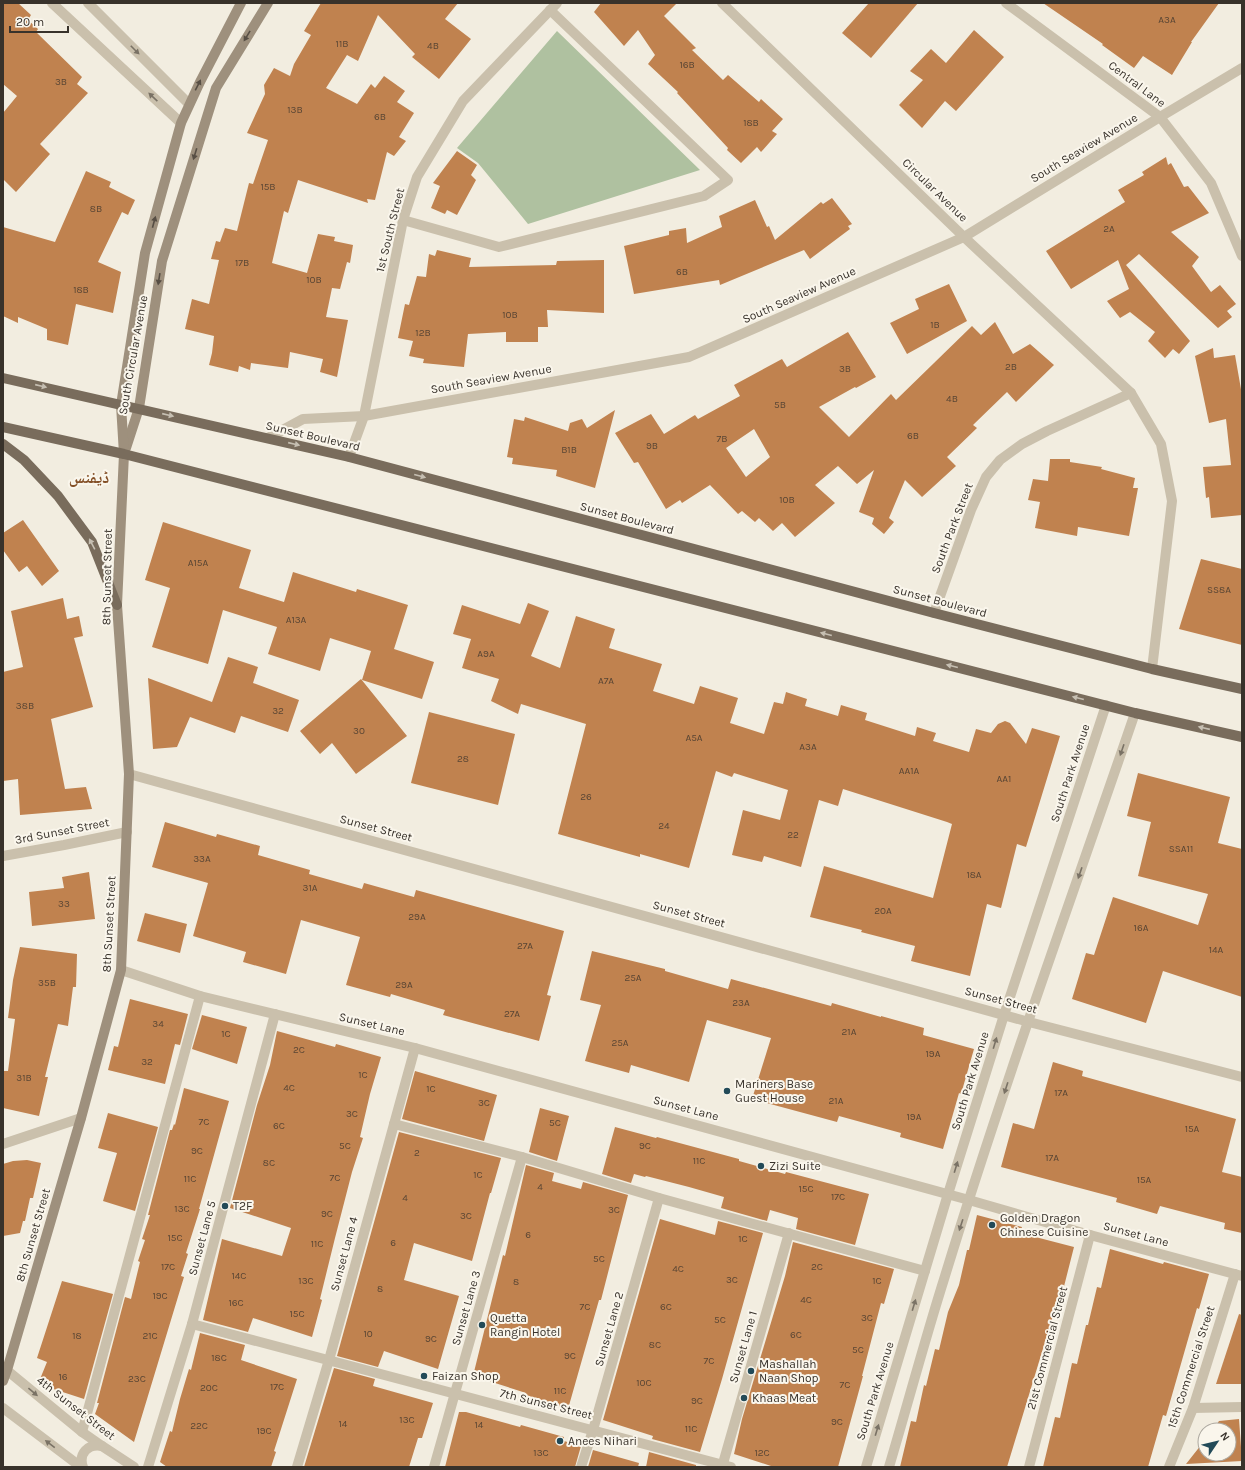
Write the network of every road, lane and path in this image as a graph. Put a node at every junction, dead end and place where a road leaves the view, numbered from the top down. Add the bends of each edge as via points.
1 (52, 3) edge
2 (88, 3) edge
3 (242, 3) edge
4 (268, 3) edge
5 (722, 3) edge
6 (1006, 3) edge
7 (553, 6) edge
8 (1242, 68) edge
9 (189, 104) junction
10 (1160, 117) junction
11 (181, 123) junction
12 (403, 220) junction
13 (964, 236) junction
14 (1242, 256) edge
15 (3, 378) edge
16 (1132, 393) junction
17 (121, 405) junction
18 (139, 408) junction
19 (364, 416) junction
20 (3, 427) edge
21 (268, 438) junction
22 (3, 444) edge
23 (124, 454) junction
24 (349, 457) junction
25 (117, 606) junction
26 (934, 613) junction
27 (1152, 669) junction
28 (1242, 689) edge
29 (1106, 705) junction
30 (1135, 713) junction
31 (1242, 737) edge
32 (129, 774) junction
33 (127, 832) junction
34 (3, 856) edge
35 (121, 970) junction
36 (200, 996) junction
37 (275, 1014) junction
38 (1004, 1015) junction
39 (1029, 1022) junction
40 (415, 1048) junction
41 (1242, 1076) edge
42 (81, 1118) junction
43 (394, 1124) junction
44 (3, 1144) edge
45 (522, 1157) junction
46 (948, 1194) junction
47 (660, 1198) junction
48 (969, 1200) junction
49 (789, 1233) junction
50 (1090, 1235) junction
51 (925, 1271) junction
52 (1238, 1275) edge
53 (192, 1324) junction
54 (329, 1360) junction
55 (5, 1369) edge
56 (3, 1380) edge
57 (455, 1394) junction
58 (1242, 1407) edge
59 (3, 1408) edge
60 (1194, 1408) junction
61 (594, 1430) junction
62 (82, 1432) junction
63 (102, 1446) junction
64 (71, 1464) edge
65 (725, 1466) edge
66 (82, 1467) edge
67 (134, 1467) edge
68 (148, 1467) edge
69 (297, 1467) edge
70 (434, 1467) edge
71 (581, 1467) edge
72 (866, 1467) edge
73 (889, 1467) edge
74 (1029, 1467) edge
75 (1169, 1467) edge

11 -> 1 street
2 -> 9 street
9 -> 3 main road, South Circular Avenue
4 -> 18 main road, South Circular Avenue via 216,88 162,261
5 - 13 street, Circular Avenue
6 - 10 street, Central Lane
7 - 12 street, 1st South Street via 463,101 417,177
7 - 12 street via 728,180 704,196 499,247
8 - 10 street, South Seaview Avenue
9 - 11 main road, South Circular Avenue
10 - 13 street, South Seaview Avenue
10 - 14 street, Central Lane via 1211,183
17 -> 11 main road, South Circular Avenue via 146,253
12 - 19 street, 1st South Street
13 - 16 street, Circular Avenue
13 - 19 street, South Seaview Avenue via 689,357
15 -> 17 main road, Sunset Boulevard
16 - 26 street, South Park Street via 1047,431 1022,444 1000,460 986,477 971,510
16 - 27 street via 1161,444 1172,501
17 - 18 main road, Sunset Boulevard
17 - 23 main road, South Circular Avenue
18 -> 21 main road, Sunset Boulevard
18 - 23 main road, South Circular Avenue
19 - 21 street, South Seaview Avenue via 303,419
19 - 24 street
20 - 23 main road
21 -> 24 main road, Sunset Boulevard
25 -> 22 main road via 92,542 58,496 24,460
23 - 25 main road, 8th Sunset Street
29 -> 23 main road
24 -> 26 main road, Sunset Boulevard
25 - 32 main road, 8th Sunset Street
26 - 27 main road, Sunset Boulevard
27 - 28 main road, Sunset Boulevard
29 - 30 main road
29 - 38 street, South Park Avenue
31 -> 30 main road
30 -> 39 street
32 - 33 main road, 8th Sunset Street
32 - 38 street, Sunset Street
33 - 34 street, 3rd Sunset Street
33 - 35 main road, 8th Sunset Street
35 - 36 street, Sunset Lane
35 - 42 main road, 8th Sunset Street
36 - 37 street, Sunset Lane
36 - 62 street
37 - 40 street, Sunset Lane
37 - 53 street, Sunset Lane 5
38 - 39 street, Sunset Street
46 -> 38 street, South Park Avenue
39 - 41 street, Sunset Street
39 -> 48 street
40 - 43 street, Sunset Lane 4
40 - 46 street, Sunset Lane
42 - 44 street
42 - 55 main road, 8th Sunset Street
43 - 45 street
43 - 54 street, Sunset Lane 4
45 - 47 street
45 - 57 street, Sunset Lane 3
46 - 48 street, Sunset Lane
46 - 51 street, South Park Avenue
47 - 49 street
47 - 61 street, Sunset Lane 2
48 - 50 street, Sunset Lane
48 -> 73 street
49 - 51 street
49 - 65 street, Sunset Lane 1
50 - 52 street, Sunset Lane
50 - 74 street, 21st Commercial Street
72 -> 51 street, South Park Avenue
52 - 60 street, 15th Commercial Street
53 - 54 street, 7th Sunset Street
53 - 68 street, Sunset Lane 5
54 - 57 street, 7th Sunset Street
54 - 69 street, Sunset Lane 4
55 - 56 main road, 8th Sunset Street
55 -> 62 street, 4th Sunset Street
57 - 61 street, 7th Sunset Street
57 - 70 street, Sunset Lane 3
58 - 60 street
64 -> 59 street
60 - 75 street, 15th Commercial Street
61 - 65 street, 7th Sunset Street
61 - 71 street, Sunset Lane 2
62 - 63 street, 4th Sunset Street
63 - 66 street via 92,1446 84,1451
63 - 67 street, 4th Sunset Street
64 - 66 street

